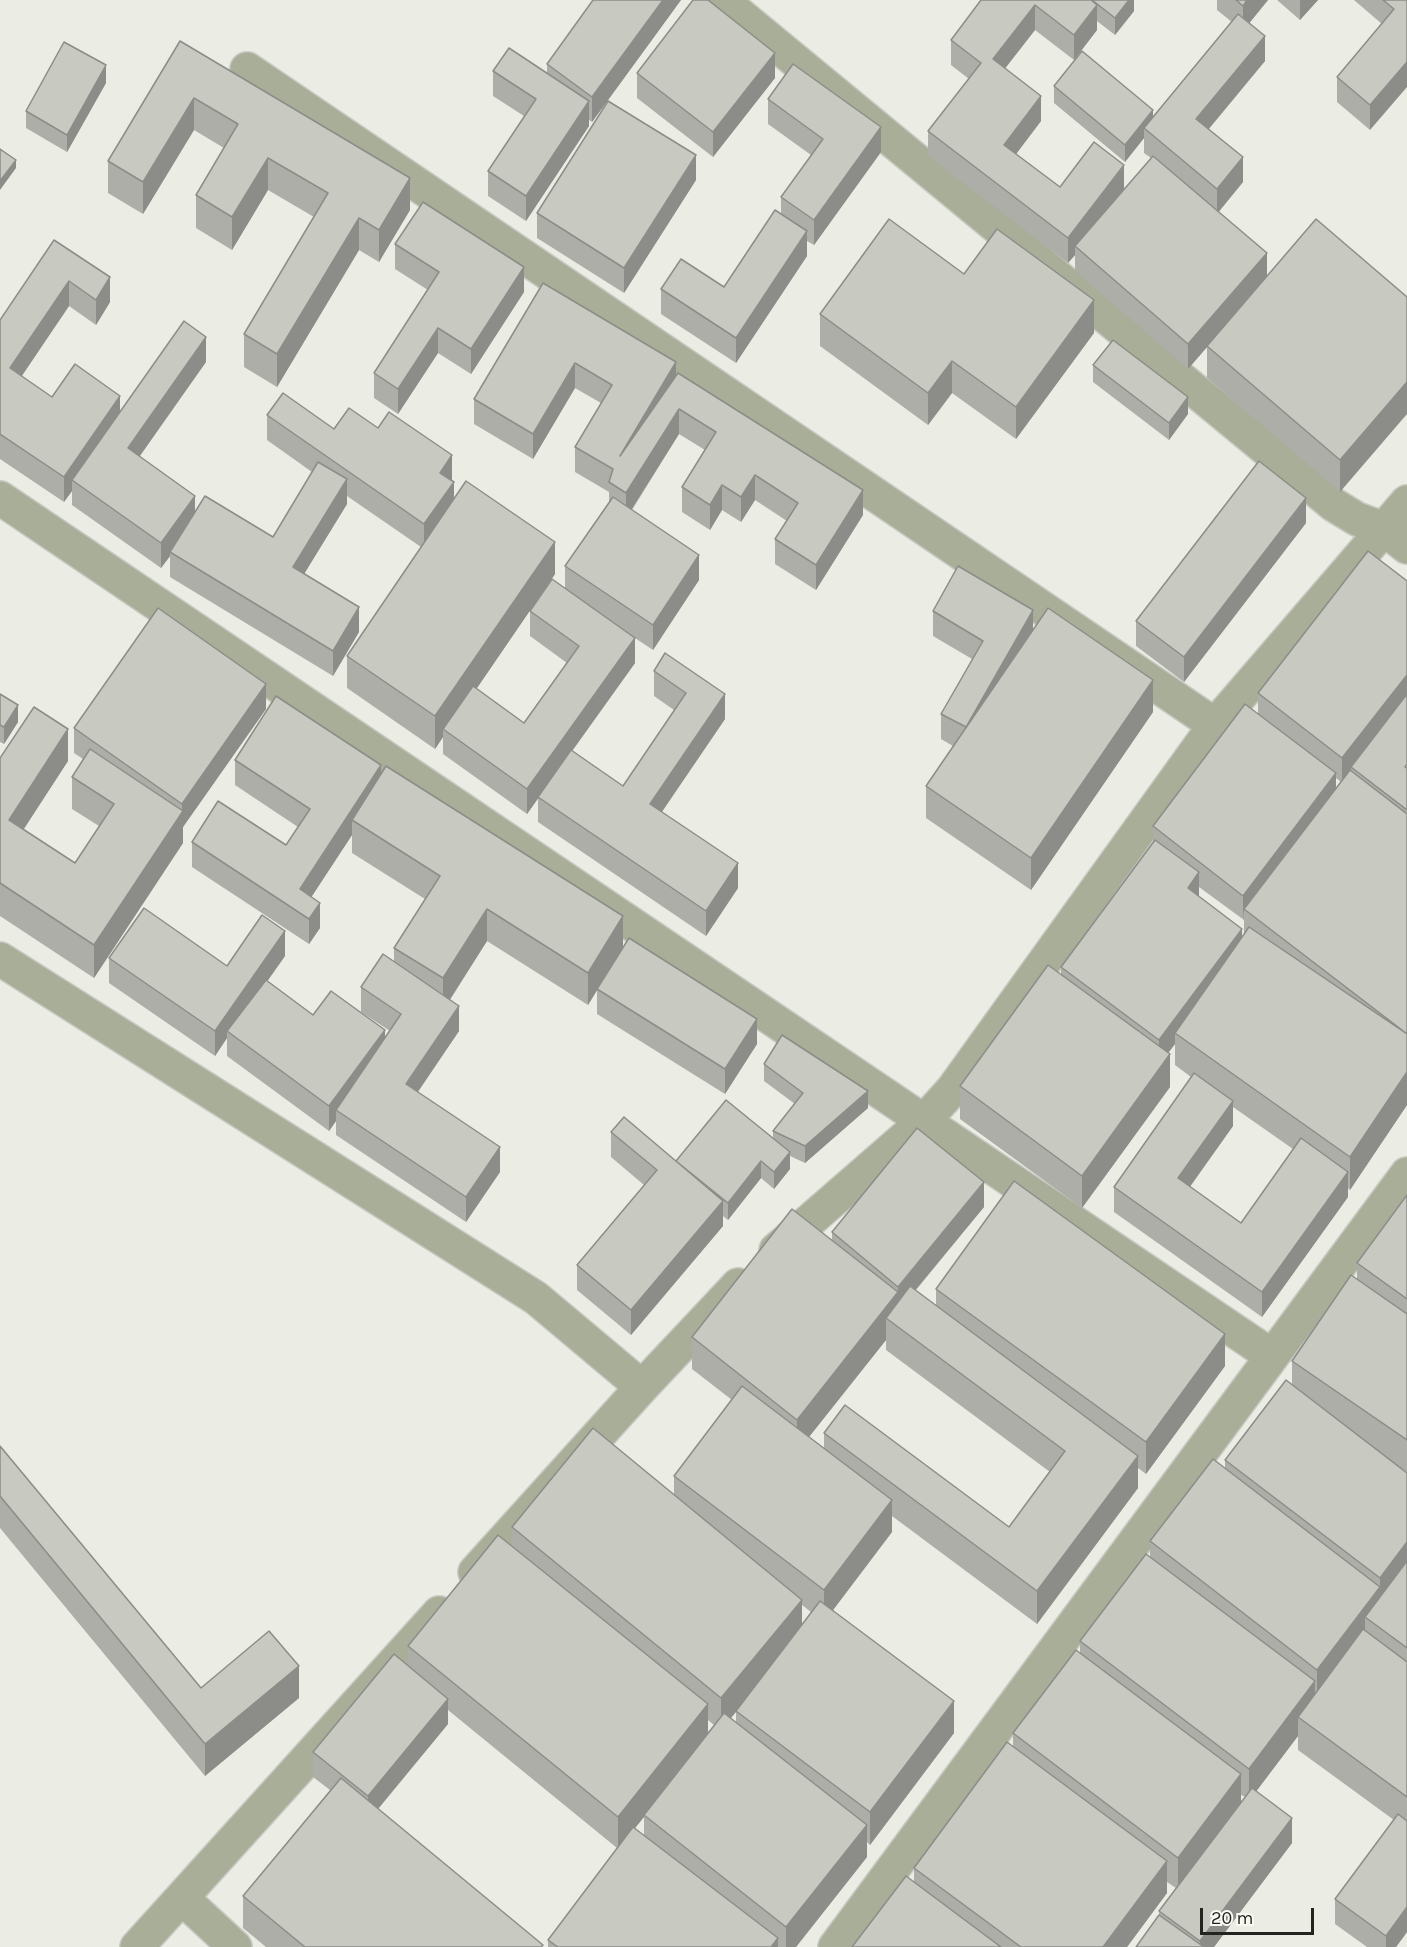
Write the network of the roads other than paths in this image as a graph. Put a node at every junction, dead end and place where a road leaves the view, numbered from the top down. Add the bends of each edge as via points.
1 (722, 0) edge
2 (247, 69) dead end
3 (0, 498) edge
4 (1407, 502) edge
5 (1395, 538) edge
6 (1215, 725) junction
7 (0, 959) edge
8 (923, 1122) junction
9 (1407, 1174) edge
10 (1272, 1356) junction
11 (642, 1388) junction
12 (182, 1898) junction
13 (137, 1947) edge
14 (235, 1947) edge
15 (835, 1947) edge

1 - 5 street via 1334,505
2 - 6 street
3 - 8 street
4 - 5 street
5 - 6 street
6 - 8 street via 953,1089
7 - 11 street via 536,1298
8 - 10 street
8 - 11 street via 745,1278
9 - 10 street
10 - 15 street
11 - 12 street
12 - 13 street
12 - 14 street

